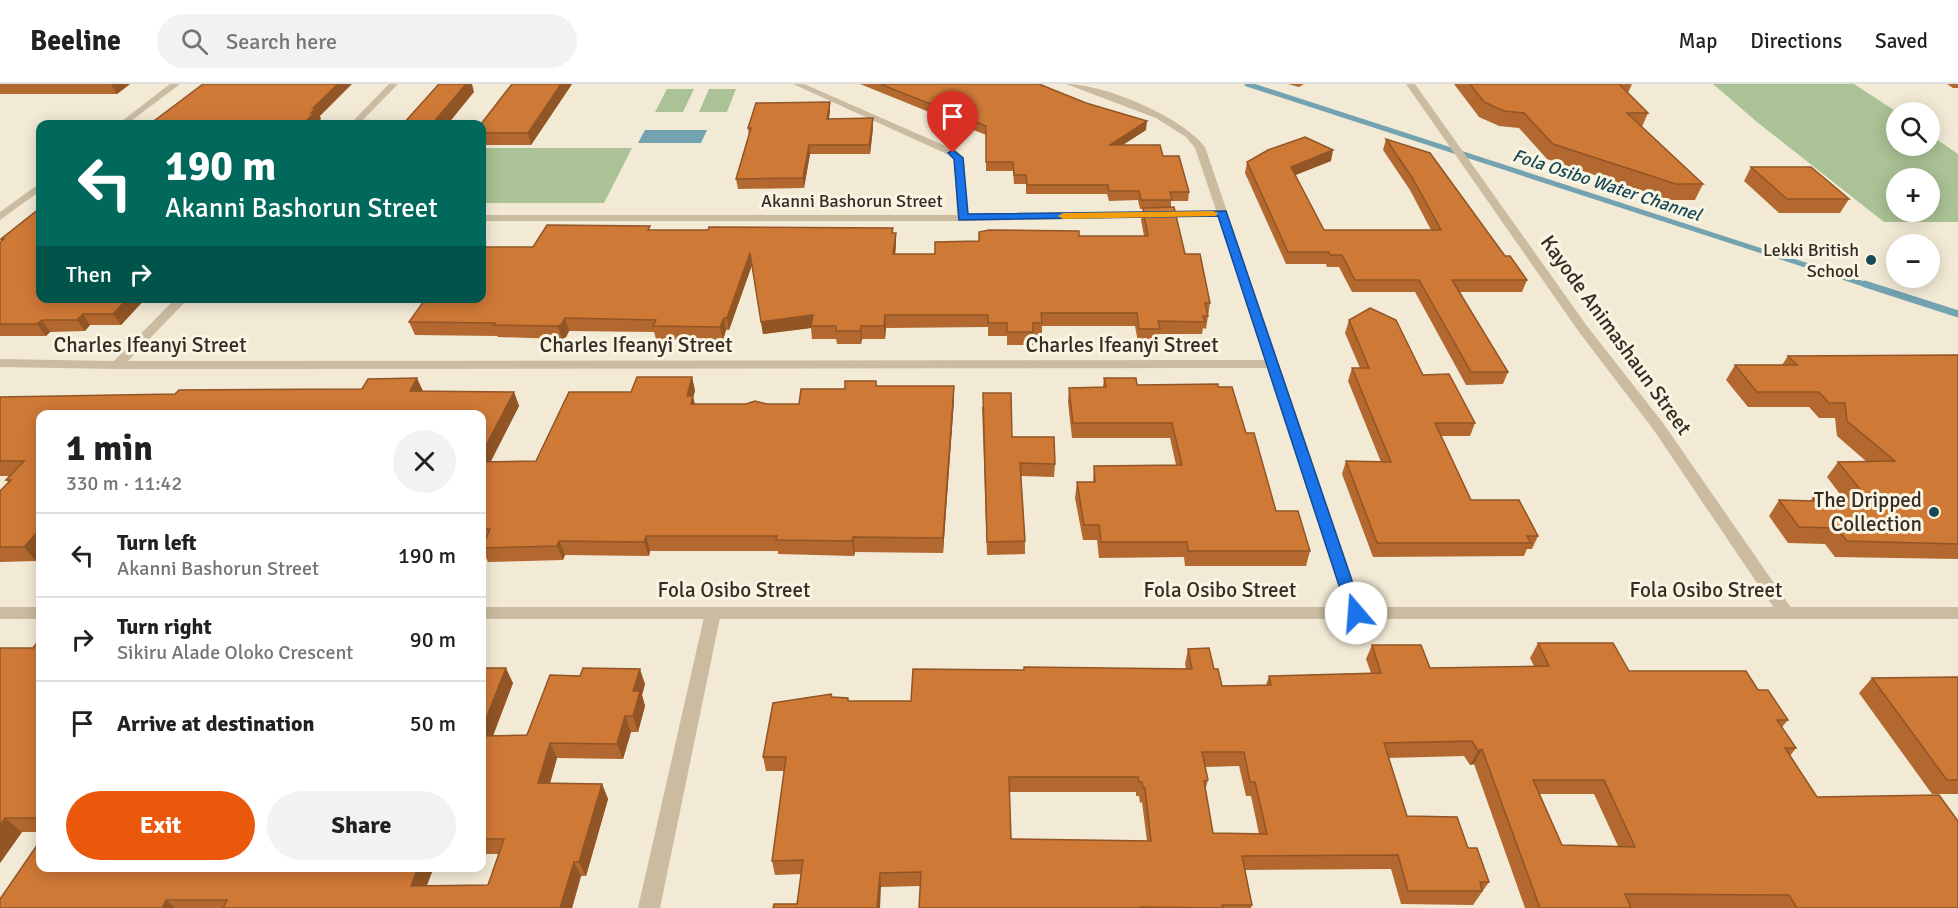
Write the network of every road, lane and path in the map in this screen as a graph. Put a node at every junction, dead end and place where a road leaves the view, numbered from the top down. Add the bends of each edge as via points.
1 (176, 84) edge
2 (394, 84) edge
3 (797, 84) edge
4 (1070, 84) edge
5 (1410, 84) edge
6 (127, 120) edge
7 (358, 120) edge
8 (36, 189) edge
9 (1222, 213) junction
10 (0, 217) edge
11 (486, 218) edge
12 (963, 218) junction
13 (178, 303) edge
14 (0, 363) edge
15 (1273, 364) junction
16 (117, 365) junction
17 (0, 613) edge
18 (36, 613) edge
19 (486, 613) edge
20 (714, 613) junction
21 (1356, 613) junction
22 (1786, 613) junction
23 (1958, 613) edge
24 (649, 908) edge

1 - 6 street
2 - 7 street
3 - 12 street via 953,153 959,158
4 - 9 street via 1163,118 1193,136
5 - 22 street, Kayode Animashaun Street via 1583,329 1658,426
8 - 10 street
9 - 12 street, Akanni Bashorun Street
9 - 15 street
11 - 12 street, Akanni Bashorun Street
13 - 16 street
14 - 16 street, Charles Ifeanyi Street
15 - 16 street, Charles Ifeanyi Street
15 - 21 street
17 - 18 street
19 - 20 street, Fola Osibo Street
20 - 21 street, Fola Osibo Street
20 - 24 street
21 - 22 street, Fola Osibo Street
22 - 23 street, Fola Osibo Street

